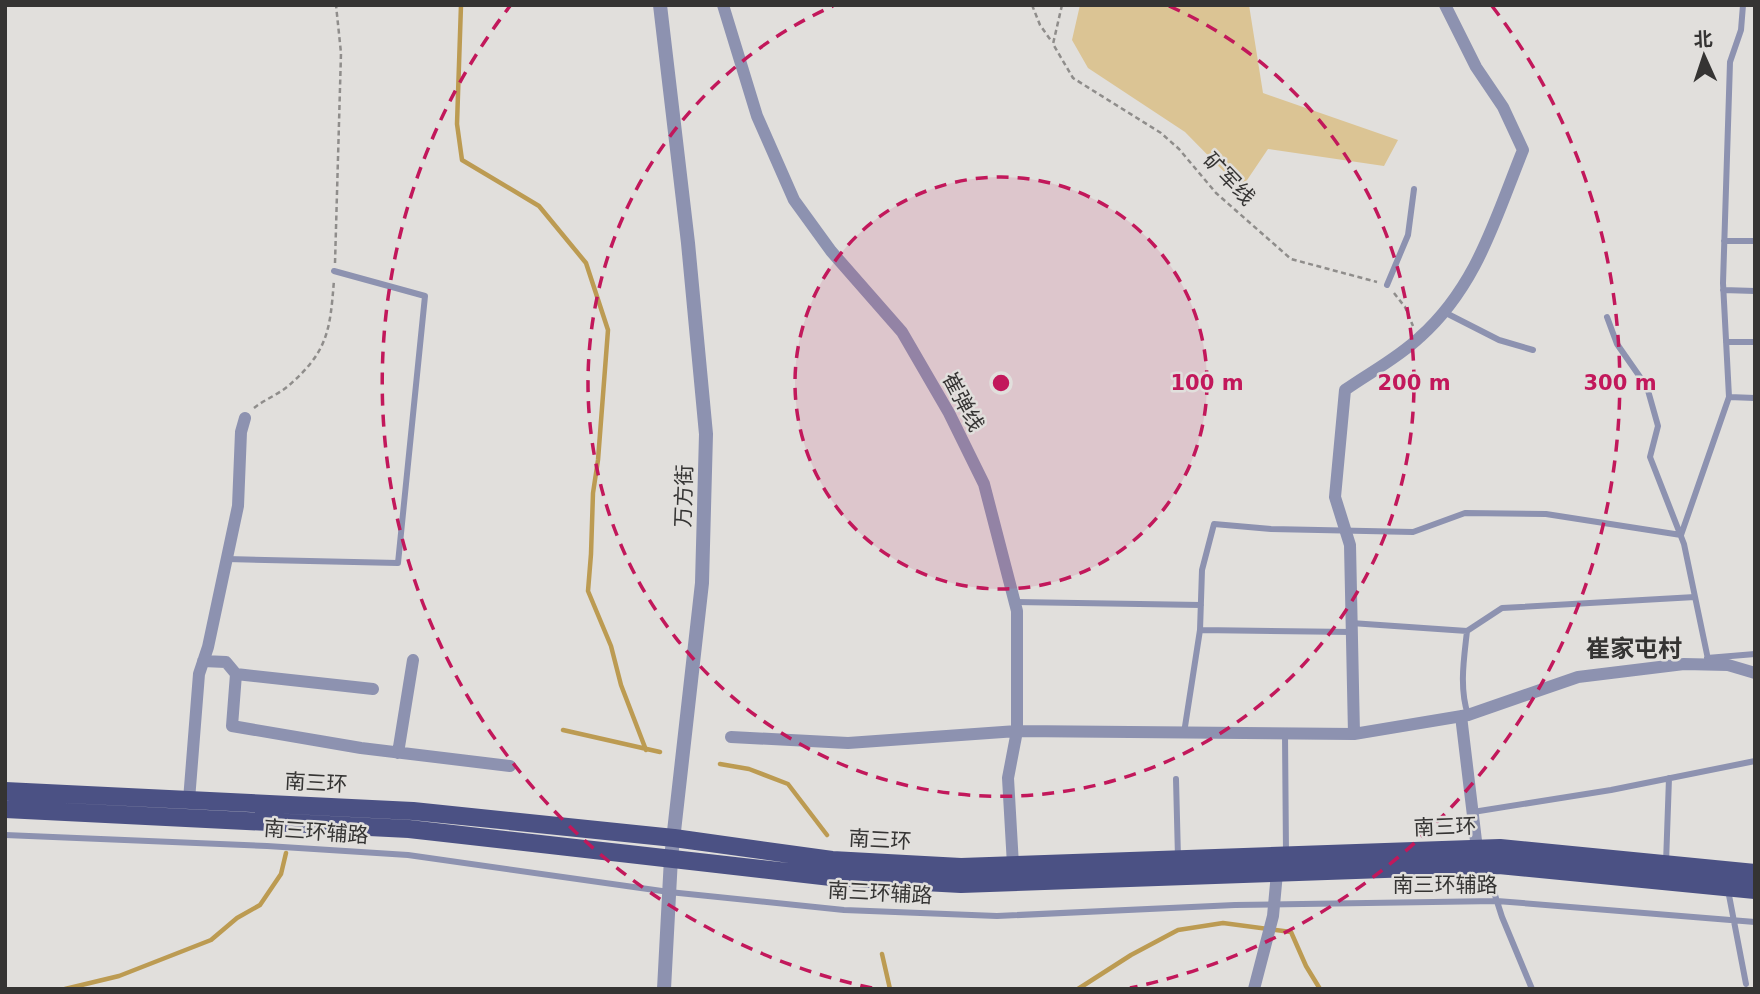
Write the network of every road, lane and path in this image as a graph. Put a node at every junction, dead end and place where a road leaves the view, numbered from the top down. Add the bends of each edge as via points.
1 (336, 5) edge
2 (660, 5) edge
3 (723, 5) edge
4 (1032, 5) edge
5 (1062, 5) edge
6 (1445, 5) edge
7 (1743, 5) edge
8 (1053, 44) junction
9 (1414, 190) dead end
10 (1724, 241) junction
11 (1755, 241) edge
12 (334, 271) junction
13 (1387, 285) junction
14 (1723, 290) junction
15 (1755, 290) edge
16 (1444, 312) junction
17 (1607, 317) dead end
18 (1419, 339) junction
19 (1726, 341) junction
20 (1755, 342) edge
21 (1533, 350) dead end
22 (1729, 397) junction
23 (1755, 398) edge
24 (244, 418) joint
25 (1345, 529) junction
26 (1681, 535) junction
27 (227, 559) junction
28 (1695, 597) junction
29 (1015, 602) junction
30 (1201, 605) junction
31 (1351, 628) junction
32 (1200, 630) junction
33 (1467, 631) junction
34 (1755, 654) edge
35 (413, 660) dead end
36 (203, 661) junction
37 (1708, 661) junction
38 (1755, 673) edge
39 (236, 674) junction
40 (373, 689) dead end
41 (1464, 715) junction
42 (1017, 731) junction
43 (1184, 733) junction
44 (1285, 734) junction
45 (1354, 734) junction
46 (731, 737) dead end
47 (398, 753) junction
48 (1755, 761) edge
49 (510, 766) dead end
50 (1669, 778) junction
51 (1176, 779) dead end
52 (5, 791) edge
53 (189, 800) junction
54 (5, 809) edge
55 (1473, 812) junction
56 (5, 835) edge
57 (674, 838) junction
58 (1477, 849) junction
59 (1286, 856) junction
60 (671, 858) junction
61 (1178, 859) junction
62 (1666, 864) junction
63 (1013, 865) junction
64 (1486, 866) junction
65 (1277, 873) junction
66 (1755, 873) edge
67 (1728, 888) junction
68 (1755, 890) edge
69 (669, 892) junction
70 (1497, 901) junction
71 (1274, 910) junction
72 (1735, 921) junction
73 (1755, 922) edge
74 (1746, 984) dead end
75 (664, 989) edge
76 (1254, 989) edge
77 (1532, 989) edge

1 - 12 path via 341,53
2 - 57 street, 万方街 via 706,434 702,583
3 - 29 street, 崔弹线 via 757,116 794,200 831,251 902,332 984,484
4 - 8 path, 矿军线
5 - 8 path
6 - 16 street via 1522,150 1480,257
7 - 10 lane via 1741,30 1730,62
8 - 13 path, 矿军线 via 1073,78 1161,133 1216,193 1291,259
9 - 13 lane via 1408,235
10 - 11 lane
10 - 14 lane
12 - 24 path via 330,325 316,359 285,389
12 - 27 lane via 425,296 398,563
13 - 18 path via 1405,307
14 - 15 lane
14 - 19 lane
16 - 18 street
16 - 21 lane via 1499,340
17 - 26 lane via 1617,344 1647,387 1658,426 1650,457
18 - 25 street via 1345,390 1335,497
19 - 20 lane
19 - 22 lane
22 - 23 lane
22 - 26 lane
24 - 27 street via 238,506
25 - 26 lane via 1413,532 1465,513 1546,514
25 - 30 lane via 1214,524 1202,570
25 - 31 street via 1350,545
26 - 28 lane
27 - 36 street
28 - 33 lane via 1502,608
28 - 37 lane
29 - 30 lane
29 - 42 street, 崔弹线
30 - 32 lane
31 - 32 lane
31 - 33 lane
31 - 45 street
32 - 43 lane
33 - 41 lane
34 - 37 lane
35 - 47 street
36 - 39 street via 226,662
36 - 53 street
37 - 38 street
37 - 41 street via 1578,677
39 - 40 street
39 - 47 street via 232,726
41 - 45 street
41 - 55 street
42 - 43 street
42 - 46 street via 848,743
42 - 63 street, 崔弹线 via 1008,778
43 - 44 street
44 - 45 street
44 - 59 lane
47 - 49 street
48 - 50 lane
50 - 55 lane
50 - 62 lane
51 - 61 lane
52 - 53 main road, 南三环
53 - 57 main road, 南三环 via 413,811
54 - 60 main road, 南三环 via 409,829
55 - 58 street
56 - 69 lane, 南三环辅路 via 408,855
57 - 60 street, 万方街
57 - 63 main road, 南三环 via 832,860
58 - 59 main road, 南三环
58 - 62 main road, 南三环
59 - 61 main road, 南三环
60 - 65 main road, 南三环 via 831,877 961,884
60 - 69 street, 万方街
61 - 63 main road, 南三环
62 - 66 main road, 南三环
64 - 65 main road, 南三环
64 - 67 main road, 南三环
64 - 70 lane
65 - 71 street
67 - 68 main road, 南三环
67 - 72 lane
69 - 71 lane, 南三环辅路 via 844,910 997,916
69 - 75 street, 万方街
70 - 71 lane, 南三环辅路
70 - 72 lane, 南三环辅路
70 - 77 lane
71 - 76 street
72 - 73 lane, 南三环辅路
72 - 74 lane

